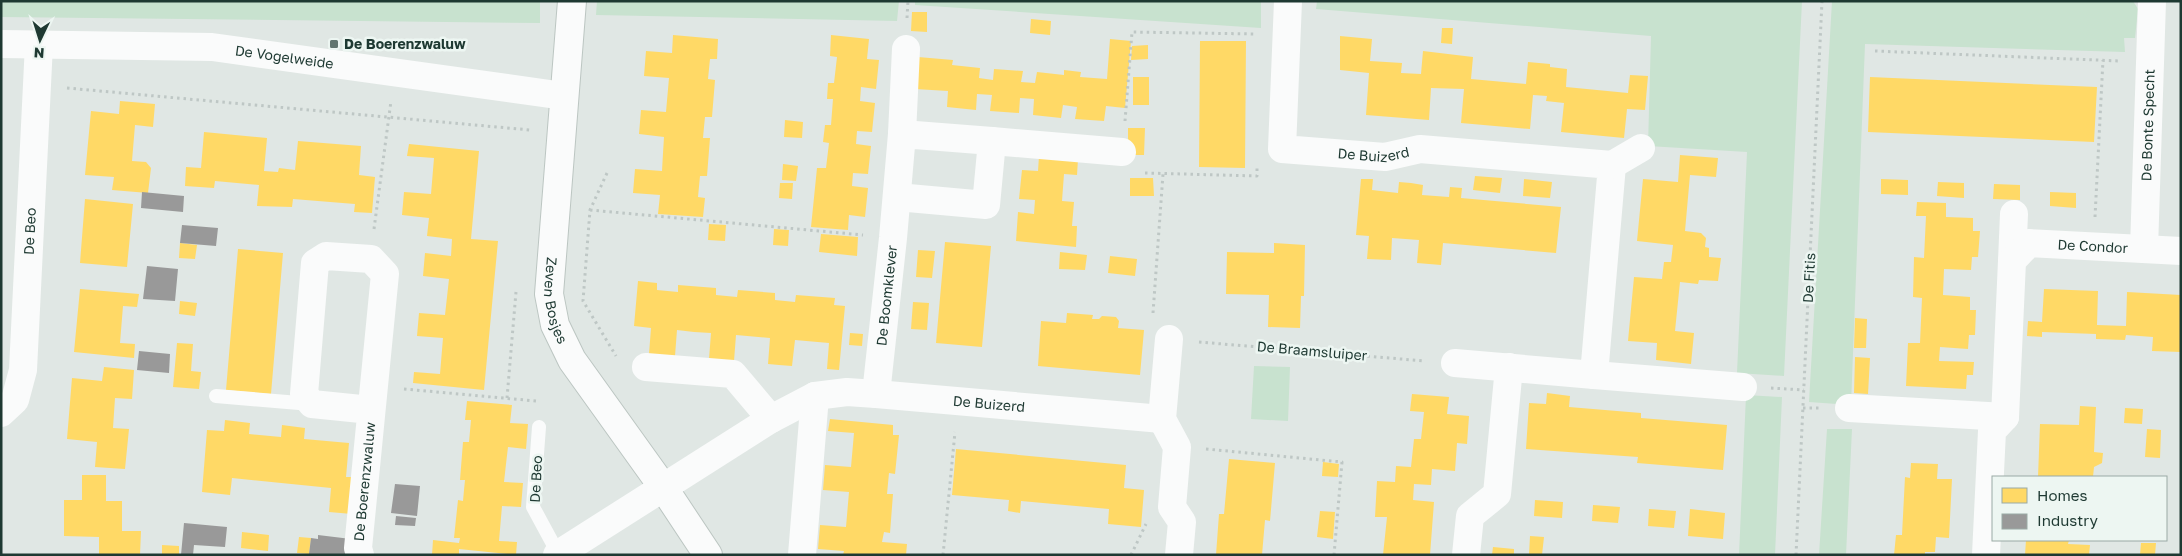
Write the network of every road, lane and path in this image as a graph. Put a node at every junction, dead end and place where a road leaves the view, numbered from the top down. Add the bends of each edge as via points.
1 (572, 1) edge
2 (1288, 1) edge
3 (1822, 1) edge
4 (2152, 1) edge
5 (1287, 34) junction
6 (1, 44) edge
7 (39, 44) junction
8 (906, 49) dead end
9 (1875, 51) dead end
10 (2103, 60) junction
11 (2151, 63) junction
12 (394, 73) junction
13 (37, 86) junction
14 (564, 96) junction
15 (389, 116) junction
16 (530, 130) dead end
17 (902, 134) junction
18 (992, 141) junction
19 (1641, 148) dead end
20 (1282, 150) junction
21 (1122, 152) junction
22 (1612, 165) junction
23 (607, 173) dead end
24 (1163, 174) junction
25 (896, 197) junction
26 (590, 210) junction
27 (2014, 214) dead end
28 (893, 238) junction
29 (2094, 247) junction
30 (2144, 249) junction
31 (2181, 251) edge
32 (370, 260) junction
33 (2012, 261) junction
34 (1169, 340) junction
35 (1455, 363) joint
36 (646, 367) joint
37 (1509, 367) junction
38 (1594, 375) junction
39 (1743, 387) dead end
40 (876, 394) junction
41 (216, 396) dead end
42 (815, 396) junction
43 (372, 398) junction
44 (958, 401) junction
45 (312, 404) junction
46 (1849, 408) dead end
47 (1, 413) edge
48 (2005, 417) junction
49 (771, 419) junction
50 (1162, 419) junction
51 (539, 427) joint
52 (1177, 447) junction
53 (663, 487) junction
54 (360, 555) edge
55 (558, 555) edge
56 (708, 555) edge
57 (802, 555) edge
58 (943, 555) edge
59 (1179, 555) edge
60 (1334, 555) edge
61 (1466, 555) edge
62 (1796, 555) edge
63 (1986, 555) edge

1 - 14 street, Zeven Bosjes
2 - 5 street
3 - 62 path, De Fitis
4 - 11 street, De Bonte Specht
5 - 20 street
5 - 21 path via 1132,32
6 - 7 street, De Vogelweide
7 - 12 street, De Vogelweide via 212,47
7 - 13 street, De Beo
8 - 17 street, De Boomklever
9 - 10 path
10 - 11 path
10 - 29 path
11 - 30 street, De Bonte Specht
12 - 14 street, De Vogelweide
12 - 15 path
13 - 15 path
13 - 47 street, De Beo via 23,370 15,400
14 - 53 street, Zeven Bosjes via 549,294 555,325 572,360
15 - 16 path
15 - 32 path
17 - 18 street
17 - 25 street, De Boomklever
18 - 21 street
18 - 25 street via 986,205
19 - 22 street
20 - 22 street, De Buizerd via 1385,157 1420,149
20 - 24 path via 1259,146 1257,176
21 - 24 path via 1128,164 1139,172
22 - 38 street
23 - 26 path
24 - 34 path via 1152,320
25 - 28 street, De Boomklever
26 - 28 path
26 - 36 path via 583,301 621,364
27 - 33 street
28 - 40 street, De Boomklever
29 - 30 street, De Condor
29 - 33 street, De Condor via 2029,244
30 - 31 street, De Condor
32 - 43 street, De Boerenzwaluw via 385,274
32 - 45 street via 326,256 315,263 304,394
33 - 48 street
34 - 35 path, De Braamsluiper
34 - 50 street
35 - 37 street
36 - 49 street via 733,374
37 - 38 street
37 - 61 street via 1497,494 1470,516
38 - 39 street
40 - 42 street, De Buizerd via 847,392
40 - 44 street, De Buizerd
41 - 45 lane
42 - 49 street, De Buizerd
42 - 57 street
43 - 45 street, De Boerenzwaluw
43 - 51 path via 536,401
43 - 54 street, De Boerenzwaluw via 358,548
44 - 50 street, De Buizerd
44 - 58 path
46 - 48 street
48 - 63 street via 1992,430
49 - 53 street, De Buizerd
50 - 52 street
51 - 55 lane, De Beo via 533,507
52 - 59 street via 1172,507 1182,522
52 - 60 path via 1342,462
53 - 55 street, De Beo
53 - 56 street, Zeven Bosjes

